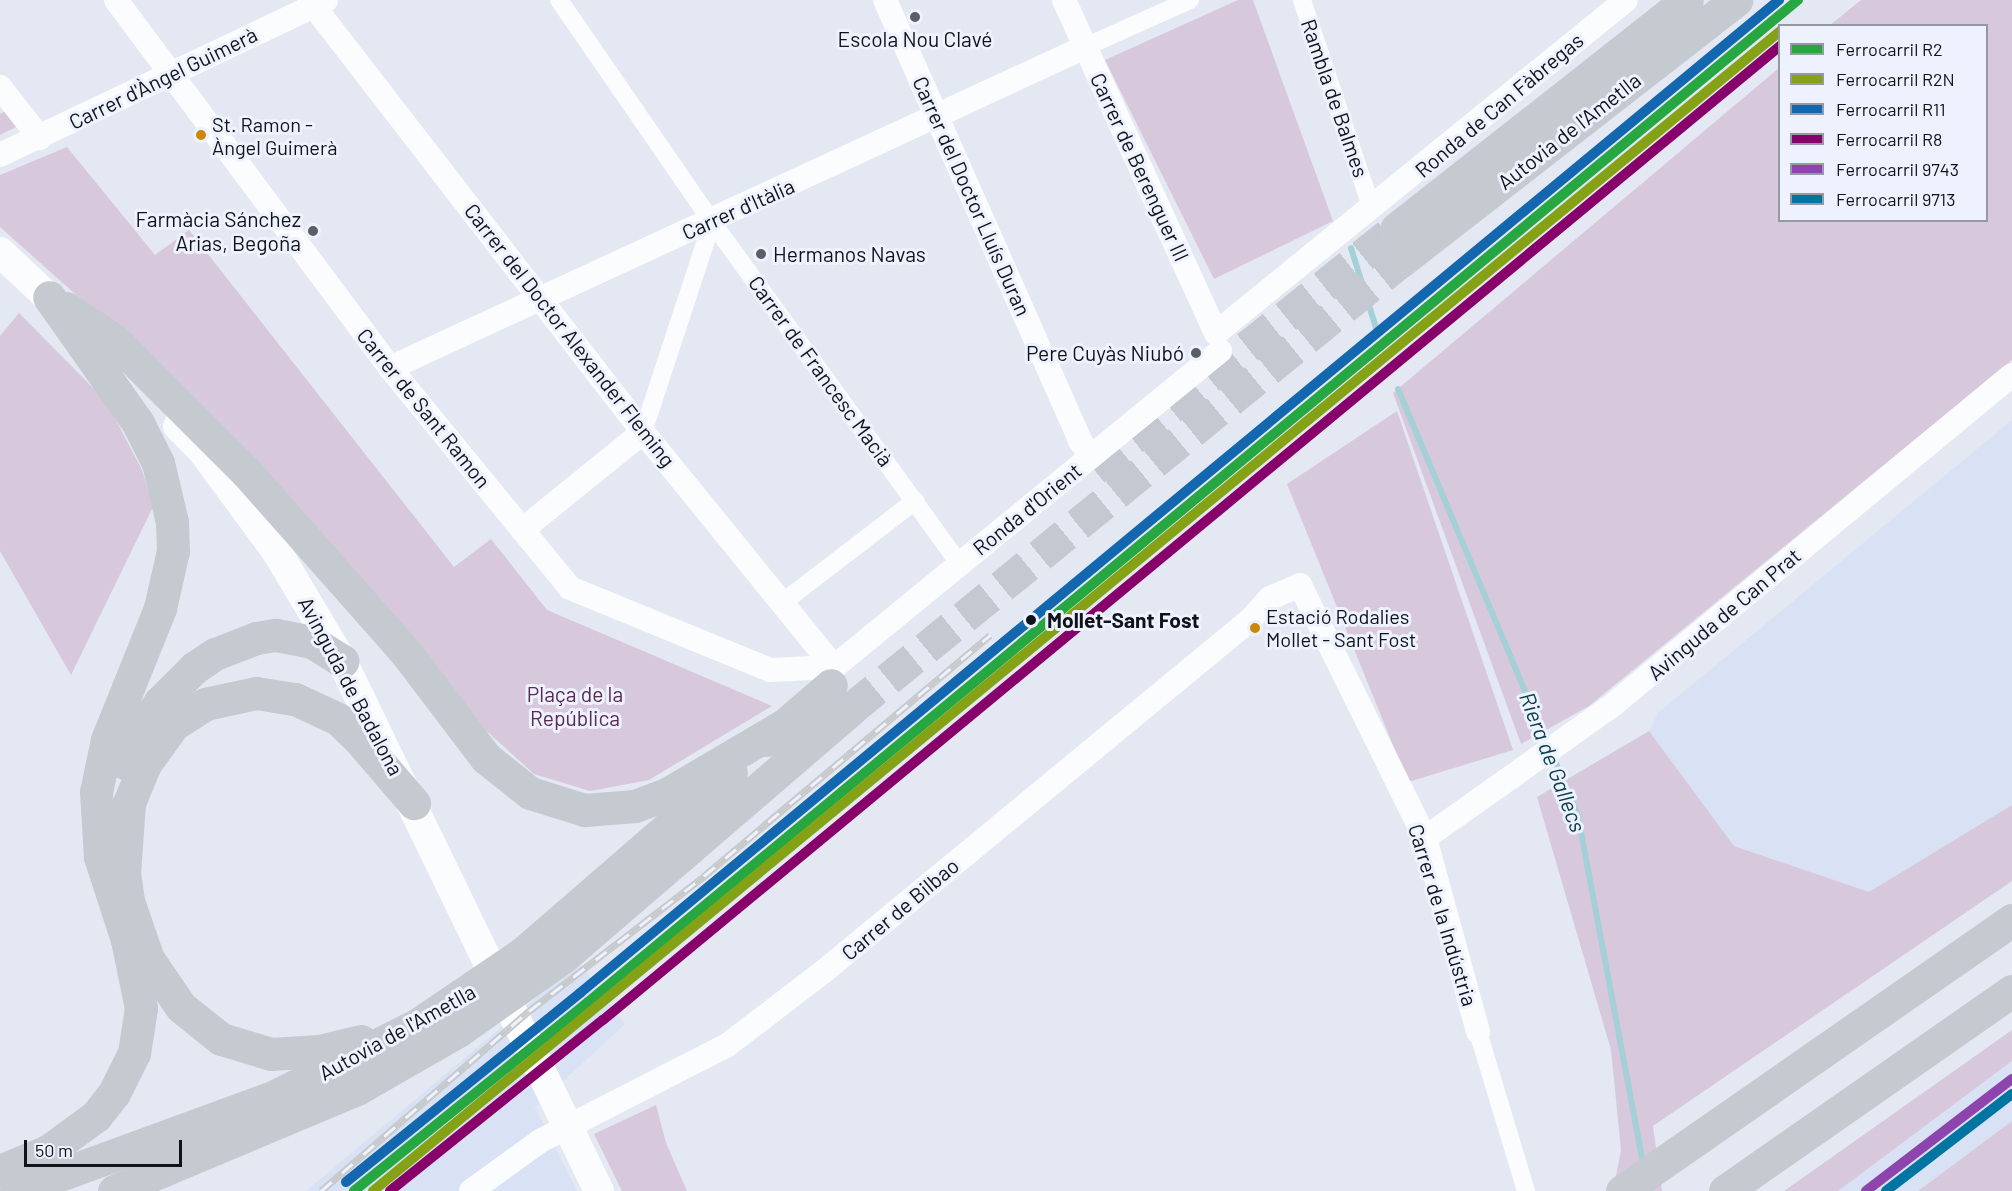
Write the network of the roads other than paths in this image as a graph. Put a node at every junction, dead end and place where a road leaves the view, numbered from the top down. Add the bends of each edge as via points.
1 (116, 0) edge
2 (559, 0) edge
3 (885, 0) edge
4 (1064, 0) edge
5 (1190, 0) edge
6 (1302, 0) edge
7 (1626, 0) edge
8 (1677, 0) edge
9 (1687, 0) edge
10 (1736, 0) edge
11 (316, 2) edge
12 (1632, 45) junction
13 (1085, 47) junction
14 (171, 73) junction
15 (0, 87) edge
16 (936, 116) junction
17 (40, 138) junction
18 (0, 155) edge
19 (1378, 212) junction
20 (712, 222) junction
21 (0, 252) edge
22 (1401, 261) tunnel mouth
23 (540, 295) junction
24 (49, 297) junction
25 (1218, 342) junction
26 (390, 368) junction
27 (2012, 375) edge
28 (643, 432) junction
29 (1091, 456) junction
30 (915, 501) junction
31 (522, 530) junction
32 (960, 564) junction
33 (1300, 585) joint
34 (782, 603) junction
35 (342, 661) junction
36 (839, 687) junction
37 (784, 725) junction
38 (414, 803) junction
39 (1425, 838) junction
40 (115, 902) junction
41 (2012, 920) edge
42 (2012, 992) edge
43 (417, 1025) junction
44 (1478, 1032) joint
45 (0, 1171) edge
46 (595, 1181) edge
47 (1727, 1190) edge
48 (16, 1191) edge
49 (114, 1191) edge
50 (471, 1191) edge
51 (1526, 1191) edge
52 (1622, 1191) edge

1 - 14 street, Carrer de Sant Ramon
2 - 20 street, Carrer de Francesc Macià
3 - 16 street, Carrer del Doctor Lluís Duran
4 - 13 street, Carrer de Berenguer III
5 - 13 street
6 - 19 street, Rambla de Balmes
7 - 19 street, Ronda de Can Fàbregas
8 - 12 highway
9 - 12 highway, Autovia de l'Ametlla
10 - 22 highway, Autovia de l'Ametlla
11 - 14 street, Carrer d'Àngel Guimerà
11 - 23 street, Carrer del Doctor Alexander Fleming
12 - 19 highway, Autovia de l'Ametlla
13 - 16 street, Carrer d'Itàlia
13 - 25 street, Carrer de Berenguer III
14 - 17 street, Carrer d'Àngel Guimerà
14 - 26 street, Carrer de Sant Ramon
15 - 17 street
16 - 20 street, Carrer d'Itàlia
16 - 29 street, Carrer del Doctor Lluís Duran via 1080,441
17 - 18 street, Carrer d'Àngel Guimerà
19 - 25 street, Ronda d'Orient
20 - 23 street, Carrer d'Itàlia
20 - 28 street
20 - 30 street, Carrer de Francesc Macià
21 - 24 street, Avinguda de Badalona
23 - 26 street, Carrer d'Itàlia
23 - 28 street, Carrer del Doctor Alexander Fleming
24 - 35 street, Avinguda de Badalona via 202,450 277,552
24 - 37 highway via 114,340 248,474 407,654 486,758 530,793 585,810 635,806 667,794
24 - 40 highway via 138,423 158,463 172,522 172,551 160,608 99,770 95,820 100,857
25 - 29 street, Ronda d'Orient
26 - 31 street, Carrer de Sant Ramon
27 - 39 street, Avinguda de Can Prat via 1614,704
28 - 31 street
28 - 34 street, Carrer del Doctor Alexander Fleming
29 - 32 street, Ronda d'Orient
30 - 32 street, Carrer de Francesc Macià
30 - 34 street
31 - 36 street, Carrer de Sant Ramon via 570,588 770,669
32 - 36 street, Ronda d'Orient via 940,580
33 - 39 street, Carrer de la Indústria
33 - 50 street, Carrer de Bilbao via 1270,598 1242,627 823,972 726,1046 540,1141
34 - 36 street, Carrer del Doctor Alexander Fleming
35 - 38 street, Avinguda de Badalona
35 - 40 highway via 312,642 294,637 256,638 215,654 176,684 135,738 118,783 112,843
36 - 37 highway, Autovia de l'Ametlla
36 - 49 highway via 563,957 458,1031 357,1089
37 - 43 highway, Autovia de l'Ametlla via 583,905 482,985
38 - 43 highway via 358,738 315,706 276,695 228,697 189,713 158,742 129,803 124,874 137,931 161,982 181,1007 221,1039 271,1054 297,1054
38 - 46 street, Avinguda de Badalona
39 - 44 street, Carrer de la Indústria
40 - 45 highway via 141,1008 136,1043 125,1075 96,1116 74,1134 48,1151
41 - 52 highway
42 - 47 highway
43 - 48 highway, Autovia de l'Ametlla via 275,1096
44 - 51 street, Carrer de la Indústria

